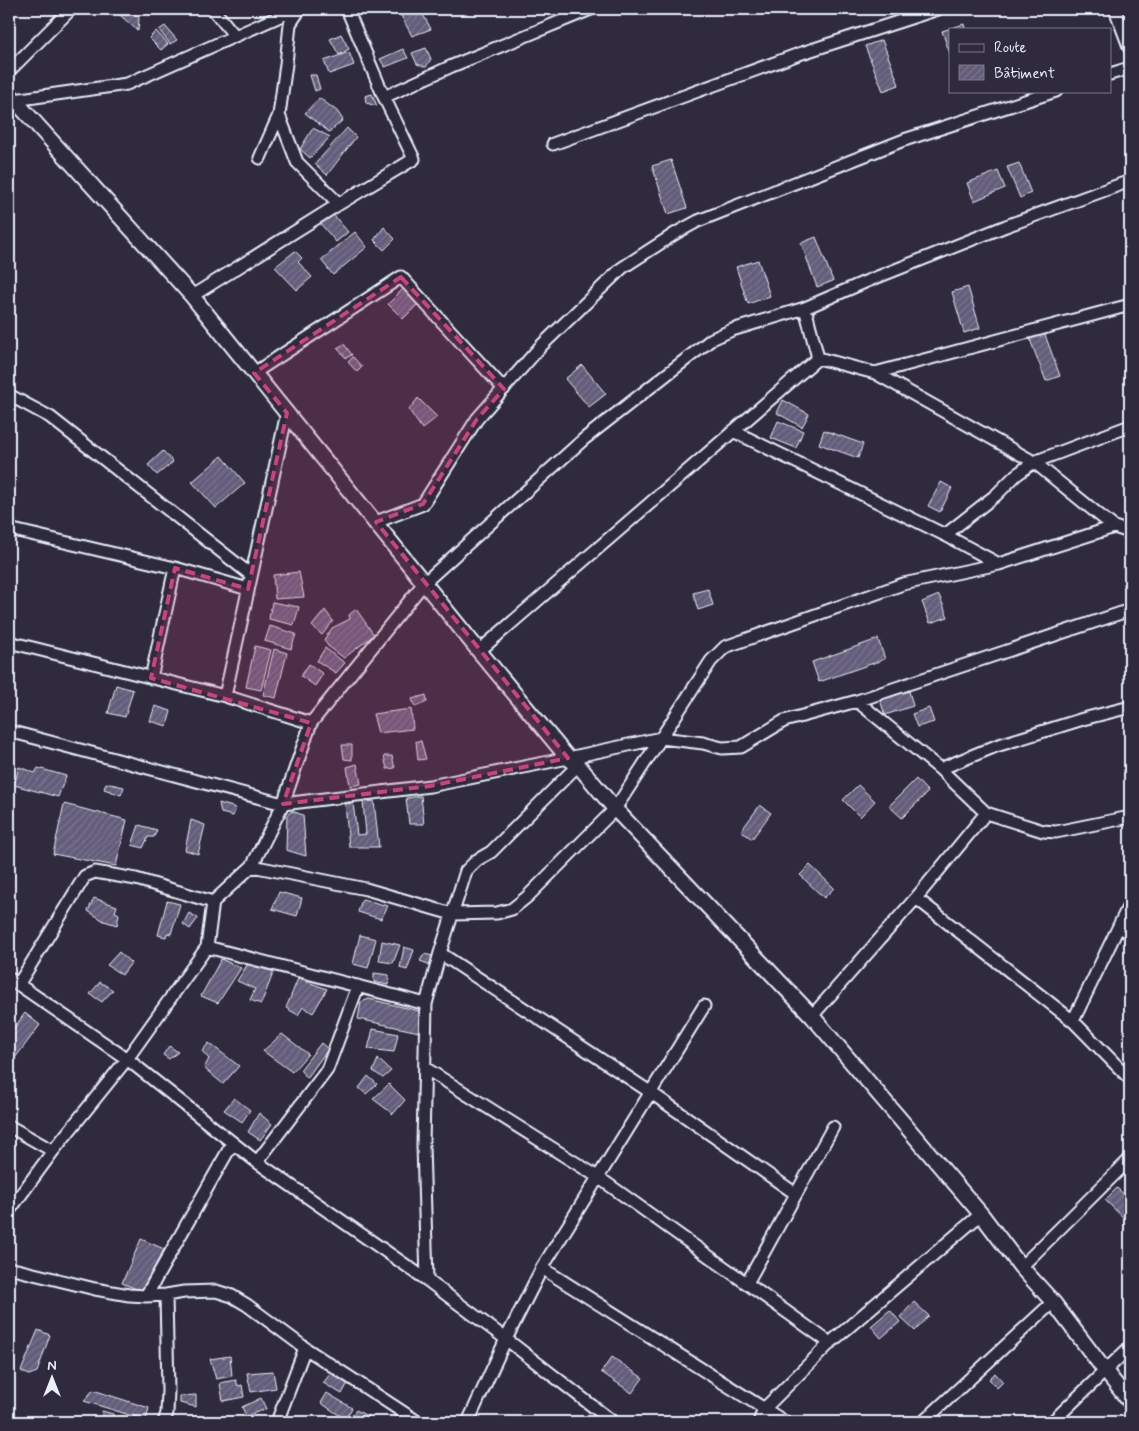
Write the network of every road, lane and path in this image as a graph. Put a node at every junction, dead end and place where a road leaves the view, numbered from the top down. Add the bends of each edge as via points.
1 (71, 9) edge
2 (213, 9) edge
3 (298, 9) edge
4 (347, 9) edge
5 (591, 9) edge
6 (938, 9) edge
7 (1115, 9) edge
8 (235, 36) junction
9 (1130, 49) edge
10 (1130, 68) edge
11 (9, 71) edge
12 (1112, 73) edge
13 (1053, 92) edge
14 (384, 96) junction
15 (10, 99) edge
16 (279, 115) junction
17 (553, 144) dead end
18 (260, 158) dead end
19 (1130, 181) edge
20 (339, 204) junction
21 (192, 296) junction
22 (1130, 305) edge
23 (805, 308) junction
24 (818, 358) junction
25 (254, 373) junction
26 (876, 373) junction
27 (504, 389) junction
28 (9, 395) edge
29 (287, 413) junction
30 (1130, 426) edge
31 (733, 431) junction
32 (1034, 462) junction
33 (376, 522) junction
34 (1114, 527) junction
35 (9, 529) edge
36 (1130, 532) edge
37 (945, 535) junction
38 (999, 564) junction
39 (175, 568) junction
40 (251, 575) junction
41 (424, 583) junction
42 (248, 589) junction
43 (1130, 610) edge
44 (9, 642) edge
45 (479, 651) junction
46 (151, 678) junction
47 (225, 696) junction
48 (857, 701) junction
49 (1130, 707) edge
50 (311, 723) junction
51 (9, 731) edge
52 (661, 738) junction
53 (573, 761) junction
54 (940, 769) junction
55 (283, 804) junction
56 (615, 809) junction
57 (986, 813) junction
58 (1130, 817) edge
59 (252, 866) junction
60 (916, 898) junction
61 (213, 902) junction
62 (1130, 903) edge
63 (452, 914) junction
64 (1120, 926) junction
65 (1130, 934) edge
66 (207, 948) junction
67 (440, 953) junction
68 (13, 982) edge
69 (358, 986) junction
70 (426, 1004) junction
71 (704, 1006) dead end
72 (812, 1016) junction
73 (1074, 1021) junction
74 (127, 1059) junction
75 (425, 1068) junction
76 (1130, 1079) edge
77 (650, 1092) junction
78 (9, 1126) edge
79 (833, 1127) dead end
80 (232, 1144) junction
81 (53, 1151) junction
82 (1130, 1159) edge
83 (258, 1162) junction
84 (598, 1177) junction
85 (796, 1194) junction
86 (9, 1211) edge
87 (981, 1214) junction
88 (1022, 1267) junction
89 (9, 1268) edge
90 (542, 1268) junction
91 (426, 1280) junction
92 (747, 1282) junction
93 (166, 1295) junction
94 (146, 1296) junction
95 (1053, 1302) junction
96 (506, 1339) junction
97 (830, 1343) junction
98 (1130, 1347) edge
99 (305, 1348) junction
100 (1106, 1372) junction
101 (1130, 1402) edge
102 (764, 1409) junction
103 (164, 1422) edge
104 (277, 1422) edge
105 (418, 1422) edge
106 (468, 1422) edge
107 (613, 1422) edge
108 (759, 1422) edge
109 (785, 1422) edge
110 (922, 1422) edge
111 (1052, 1422) edge

1 - 11 street
2 - 8 street
3 - 8 street
3 - 16 street via 290,24
4 - 14 street
5 - 14 street
6 - 17 street via 799,54
7 - 9 street
8 - 15 street via 127,84
10 - 12 street
13 - 27 street via 904,140 698,221 622,268 542,346
14 - 20 street via 414,159
15 - 21 street
16 - 18 street
16 - 20 street via 297,162
19 - 23 street via 1006,226
20 - 21 street
21 - 25 street
22 - 26 street
23 - 24 street
23 - 41 street via 712,339 584,439
24 - 26 street
24 - 31 street
25 - 27 street via 401,277
25 - 29 street
26 - 32 street
27 - 33 street via 478,420 423,504
28 - 40 street via 50,417
29 - 33 street
29 - 40 street
30 - 32 street
31 - 37 street
31 - 45 street
32 - 34 street
32 - 37 street
33 - 41 street
34 - 36 street
34 - 38 street
35 - 39 street
37 - 38 street
38 - 52 street via 903,584 725,647 710,661
39 - 42 street
39 - 46 street
40 - 42 street
41 - 45 street
41 - 50 street
42 - 47 street
43 - 48 street
44 - 46 street
45 - 53 street
46 - 47 street
47 - 50 street
48 - 52 street via 784,721 741,747 722,748
48 - 54 street
49 - 54 street via 996,746
50 - 55 street
51 - 55 street
52 - 53 street
52 - 56 street
53 - 55 street via 430,786
53 - 56 street
53 - 63 street via 491,852 466,871
54 - 57 street
55 - 59 street
56 - 63 street via 512,909 497,913
56 - 72 street
57 - 58 street via 1056,832
57 - 60 street
59 - 61 street
59 - 63 street via 366,889
60 - 72 street
60 - 73 street
61 - 66 street
61 - 68 street via 136,879 95,872 85,876
62 - 64 street
63 - 67 street
64 - 65 street
64 - 73 street
66 - 69 street
66 - 74 street
67 - 70 street
67 - 77 street
68 - 74 street
69 - 70 street
69 - 83 street via 327,1070
70 - 75 street
71 - 77 street
72 - 87 street
73 - 76 street
74 - 80 street
74 - 81 street
75 - 84 street
75 - 91 street via 422,1145
77 - 84 street
77 - 85 street
78 - 81 street
79 - 85 street
80 - 83 street
80 - 94 street
81 - 86 street
82 - 88 street
83 - 91 street
84 - 90 street
84 - 92 street
85 - 92 street
87 - 88 street
87 - 97 street
88 - 95 street
89 - 94 street via 95,1289
90 - 96 street
90 - 102 street
91 - 96 street
92 - 97 street
93 - 94 street
93 - 99 street via 216,1291 232,1296
93 - 103 street via 168,1391
95 - 100 street
95 - 110 street
96 - 106 street
96 - 107 street
97 - 102 street
98 - 100 street
99 - 104 street
99 - 105 street
100 - 101 street
100 - 111 street
102 - 108 street
102 - 109 street

